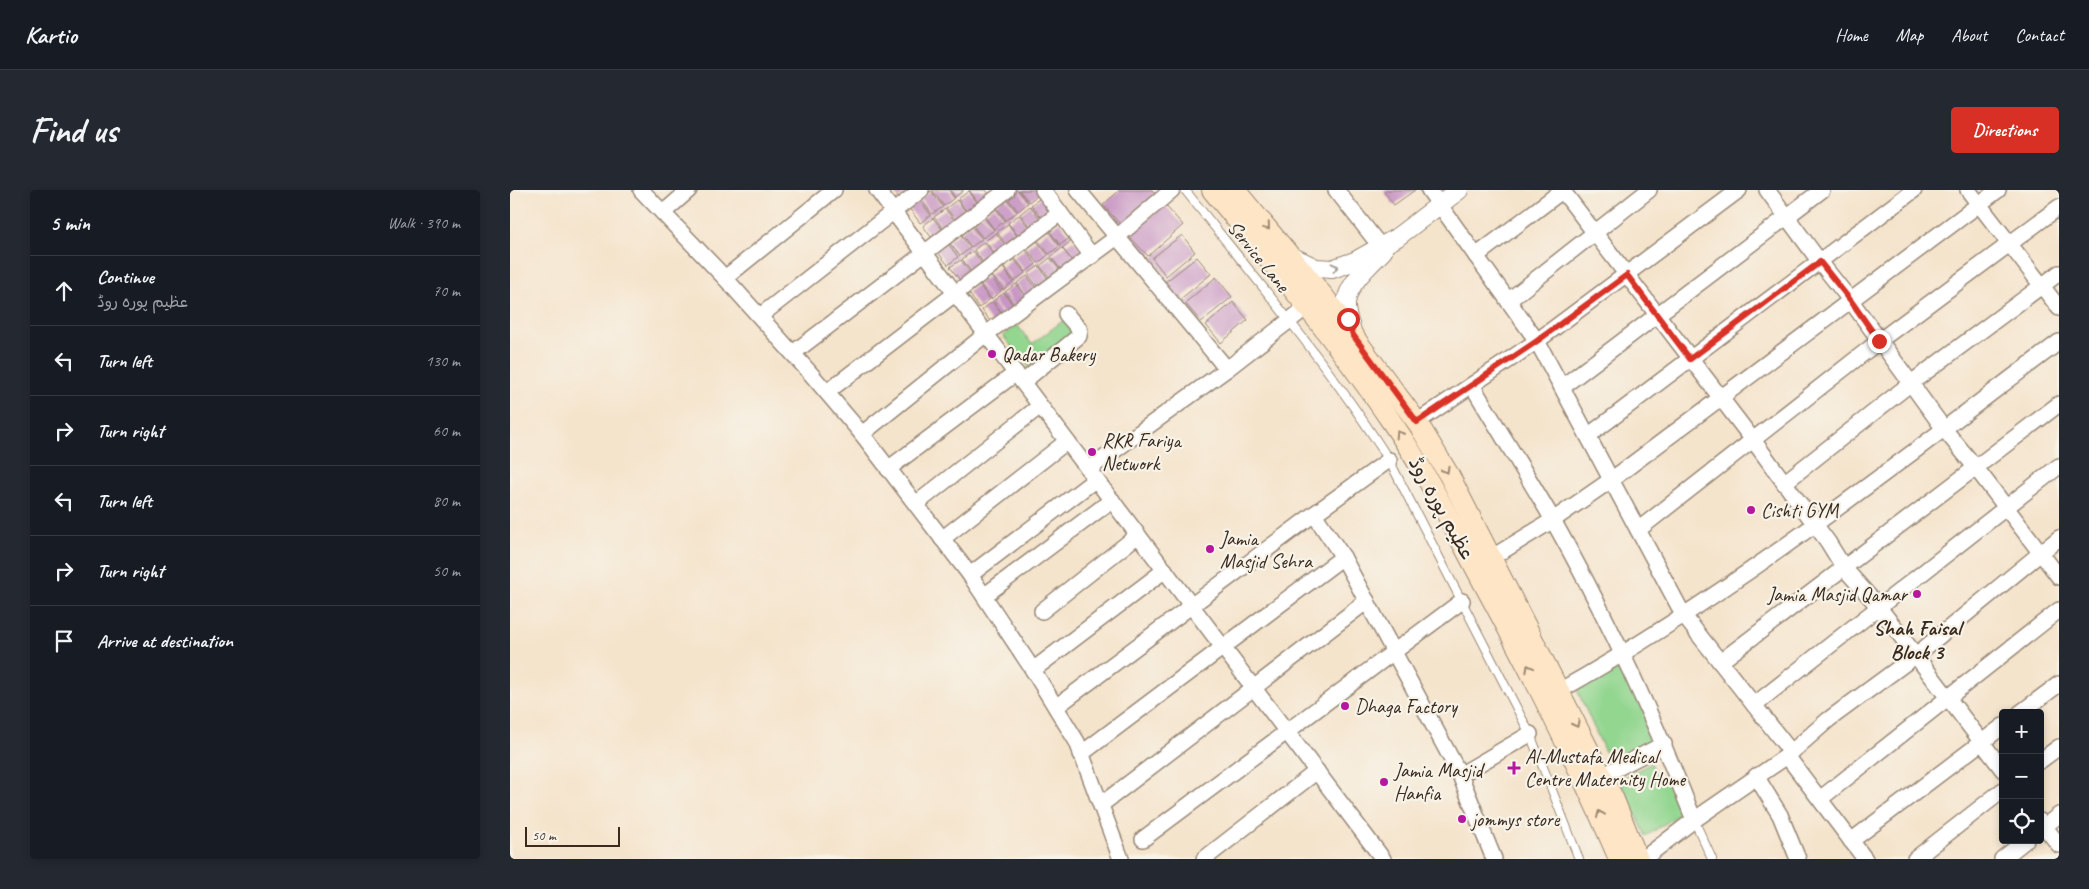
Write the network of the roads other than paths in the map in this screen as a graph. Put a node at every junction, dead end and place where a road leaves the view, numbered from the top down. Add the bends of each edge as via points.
1 (642, 190) edge
2 (689, 190) edge
3 (834, 190) edge
4 (877, 190) edge
5 (921, 190) edge
6 (1008, 190) edge
7 (1043, 190) edge
8 (1078, 190) edge
9 (1172, 190) edge
10 (1185, 190) edge
11 (1212, 190) edge
12 (1235, 190) edge
13 (1336, 190) edge
14 (1429, 190) edge
15 (1459, 190) edge
16 (1563, 190) edge
17 (1649, 190) edge
18 (1739, 190) edge
19 (1766, 190) edge
20 (1822, 190) edge
21 (1914, 190) edge
22 (1968, 190) edge
23 (1998, 190) edge
24 (1440, 204) junction
25 (1980, 204) junction
26 (2059, 207) edge
27 (893, 211) junction
28 (663, 213) junction
29 (1060, 213) junction
30 (1785, 218) junction
31 (1594, 233) junction
32 (1117, 237) junction
33 (2010, 244) junction
34 (1387, 245) junction
35 (924, 253) junction
36 (1092, 256) junction
37 (1290, 256) junction
38 (1476, 256) junction
39 (1820, 262) junction
40 (2059, 273) edge
41 (1627, 275) junction
42 (725, 278) junction
43 (2042, 286) junction
44 (956, 294) junction
45 (1508, 300) junction
46 (1851, 301) junction
47 (1308, 306) junction
48 (2059, 308) edge
49 (1066, 314) dead end
50 (1657, 315) junction
51 (760, 316) junction
52 (1288, 320) junction
53 (986, 334) junction
54 (1353, 335) junction
55 (1537, 341) junction
56 (1879, 341) junction
57 (2059, 342) edge
58 (793, 353) junction
59 (1690, 359) junction
60 (1226, 369) junction
61 (1019, 378) junction
62 (1912, 383) junction
63 (1472, 385) junction
64 (1562, 387) junction
65 (827, 392) junction
66 (1720, 399) junction
67 (2059, 404) edge
68 (1040, 406) junction
69 (1417, 422) junction
70 (1944, 429) junction
71 (862, 434) junction
72 (1588, 436) junction
73 (1753, 440) junction
74 (1066, 442) junction
75 (1389, 460) junction
76 (2059, 466) edge
77 (1976, 468) junction
78 (888, 469) junction
79 (1093, 474) junction
80 (1611, 480) junction
81 (1784, 483) junction
82 (1112, 500) junction
83 (916, 504) junction
84 (2006, 507) junction
85 (1314, 514) junction
86 (1553, 520) junction
87 (1814, 524) junction
88 (1638, 530) junction
89 (1138, 535) junction
90 (942, 538) junction
91 (2059, 538) edge
92 (2040, 553) junction
93 (1343, 557) junction
94 (1491, 558) junction
95 (1844, 568) junction
96 (1164, 570) junction
97 (970, 575) junction
98 (2059, 577) edge
99 (984, 596) junction
100 (1367, 601) junction
101 (1462, 601) junction
102 (1192, 606) junction
103 (1878, 606) junction
104 (2059, 610) edge
105 (1042, 611) dead end
106 (1684, 616) junction
107 (1222, 647) junction
108 (1394, 652) junction
109 (1623, 655) junction
110 (1915, 656) junction
111 (1720, 662) junction
112 (1033, 670) junction
113 (2059, 684) edge
114 (1254, 688) junction
115 (1559, 691) junction
116 (1947, 698) junction
117 (1754, 705) junction
118 (1056, 707) junction
119 (2025, 709) edge
120 (1999, 729) edge
121 (1286, 731) junction
122 (1530, 734) junction
123 (1981, 742) junction
124 (1664, 744) junction
125 (2059, 747) edge
126 (1081, 754) junction
127 (1789, 754) junction
128 (2044, 758) edge
129 (1999, 765) edge
130 (1317, 771) junction
131 (1460, 775) junction
132 (1602, 776) junction
133 (1756, 776) junction
134 (1999, 793) edge
135 (1820, 799) junction
136 (1102, 804) junction
137 (2059, 815) edge
138 (1694, 820) junction
139 (2044, 825) edge
140 (2044, 828) edge
141 (1143, 839) dead end
142 (1851, 841) junction
143 (2021, 844) edge
144 (2059, 845) edge
145 (1121, 859) edge
146 (1204, 859) edge
147 (1383, 859) edge
148 (1494, 859) edge
149 (1579, 859) edge
150 (1619, 859) edge
151 (1638, 859) edge
152 (1643, 859) edge
153 (1712, 859) edge
154 (1798, 859) edge
155 (1865, 859) edge
156 (1915, 859) edge
157 (2002, 859) edge

1 - 28 street
2 - 28 street
3 - 42 street
4 - 27 street
5 - 27 street
6 - 35 street
7 - 29 street
8 - 32 street
9 - 32 street
10 - 52 lane, Service Lane
11 - 47 main road, عظیم پورہ روڈ
12 -> 37 main road, عظیم پورہ روڈ
13 - 34 street
14 - 24 street
15 - 24 street
16 - 31 street
16 - 38 street
17 - 31 street
18 - 41 street
19 - 30 street
20 - 30 street
21 - 39 street
22 - 25 street
23 - 25 street
24 - 34 street
24 - 38 street
25 - 33 street
25 - 46 street
26 - 33 street
27 - 35 street
27 - 51 street
28 - 42 street
29 - 36 street
29 - 44 street
30 - 39 street
30 - 50 street
31 - 41 street
31 - 45 street
32 - 36 street
32 - 60 street
33 - 43 street
33 - 56 street
37 -> 34 street via 1316,268 1332,270
34 - 54 street via 1349,292 1346,304
35 - 44 street
35 - 58 street
36 - 53 street
37 - 54 main road, عظیم پورہ روڈ
38 - 45 street
39 - 46 street
39 - 59 street
40 - 43 street
41 - 50 street
41 - 55 street
42 - 51 street
43 - 48 street
43 - 62 street
44 - 53 street
44 - 65 street
45 - 55 street
46 - 56 street
46 - 66 street
47 - 52 street
150 -> 47 main road, عظیم پورہ روڈ via 1547,701 1432,488 1391,422
49 - 61 street via 1080,330 1079,336
50 - 59 street
50 - 64 street
51 - 58 street
52 - 60 street
52 - 75 lane, Service Lane via 1365,421
53 - 61 street
53 - 71 street
54 - 69 main road, عظیم پورہ روڈ
55 - 63 street
55 - 64 street
56 - 62 street
56 - 73 street
57 - 70 street
58 - 65 street
59 - 66 street
59 - 72 street
60 - 79 street
61 - 68 street
61 - 78 street
62 - 70 street
62 - 81 street
63 - 69 street
63 - 86 street
64 - 72 street
65 - 71 street
66 - 73 street
66 - 80 street
67 - 77 street
68 - 74 street
68 - 83 street
69 -> 94 main road, عظیم پورہ روڈ via 1449,474
70 - 77 street
70 - 87 street
71 - 78 street
72 - 80 street
73 - 81 street
73 - 88 street
74 - 79 street
74 - 90 street
75 - 85 street
75 - 101 lane, Service Lane
76 - 84 street
77 - 84 street
77 - 95 street
78 - 83 street
79 - 82 street
79 - 97 street
80 - 86 street
80 - 88 street
81 - 87 street
82 - 89 street
82 - 99 street
83 - 90 street
84 - 92 street
84 - 103 street
85 - 93 street
85 - 102 street
86 - 94 street
86 - 109 street
87 - 95 street
87 - 106 street
88 - 106 street
89 - 96 street
89 - 105 street
90 - 97 street
91 - 92 street
92 - 98 street
92 - 110 street
93 - 100 street
93 - 107 street
94 - 115 main road, عظیم پورہ روڈ
95 - 103 street
95 - 111 street
96 - 102 street
96 - 112 street
97 - 99 street
99 - 112 street
100 - 108 street
100 - 114 street
101 - 108 street
101 - 122 lane, Service Lane
102 - 107 street
102 - 118 street
103 - 110 street
103 - 117 street
104 - 116 street
106 - 109 street
106 - 111 street
107 - 114 street
107 - 126 street
108 - 121 street
108 - 131 street
109 - 115 street
109 - 124 street
110 - 116 street
110 - 127 street via 1828,720
111 - 117 street
112 - 118 street
113 - 119 street
114 - 121 street
114 - 136 street
115 -> 132 main road, عظیم پورہ روڈ
116 - 123 street
116 - 135 street
117 - 127 street
118 - 126 street
120 - 123 street
121 - 130 street
121 - 141 street
122 - 131 street
122 - 149 lane, Service Lane
123 - 129 street
123 - 142 street
124 - 132 street
124 - 138 street
125 - 128 street
126 - 136 street
127 - 133 street
127 - 135 street
130 - 146 street
130 - 147 street
131 - 148 street
132 - 151 main road, عظیم پورہ روڈ
133 - 138 street
133 - 154 street via 1780,815
134 - 156 street
135 - 142 street
136 - 145 street
137 - 139 street
138 - 152 street
138 - 153 lane
140 - 144 street
142 - 155 street
143 - 157 street

